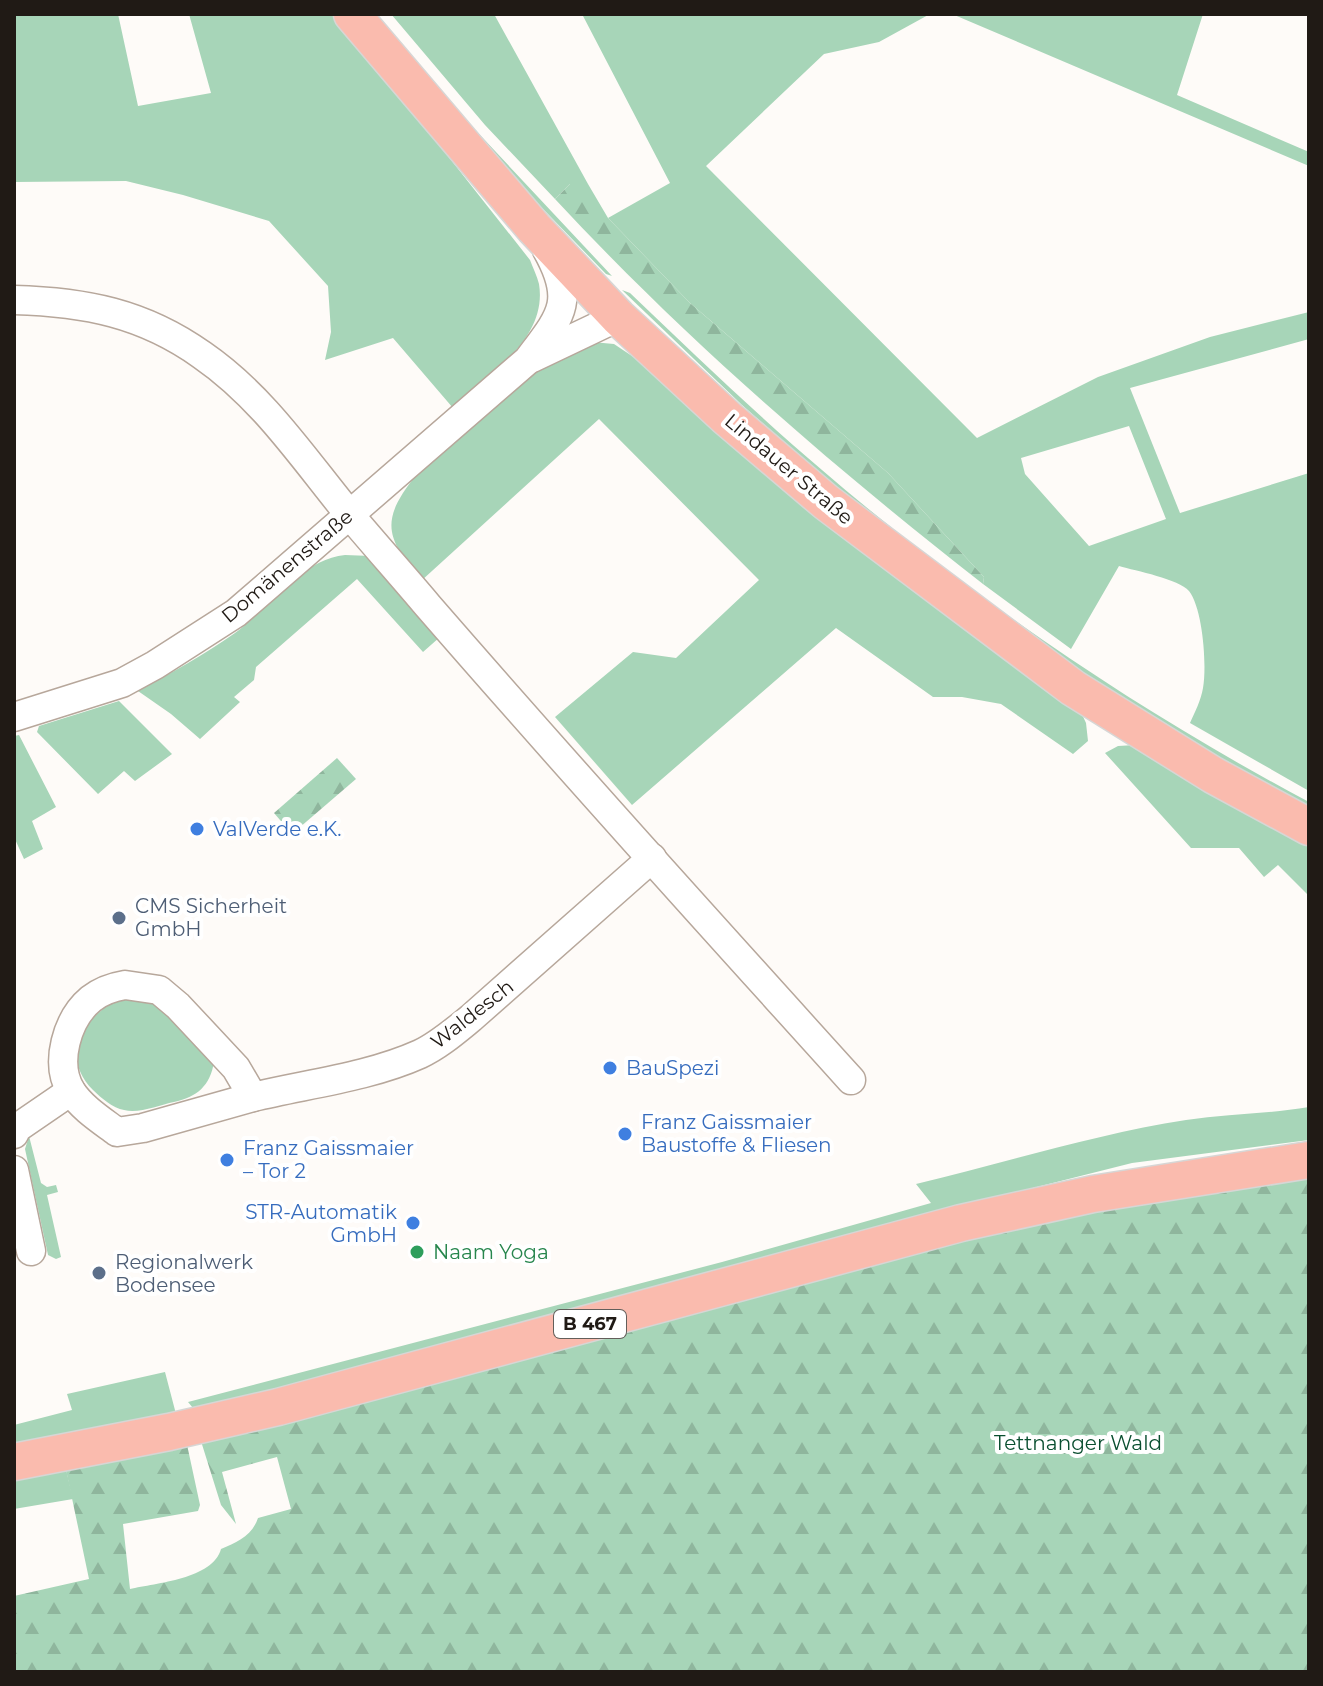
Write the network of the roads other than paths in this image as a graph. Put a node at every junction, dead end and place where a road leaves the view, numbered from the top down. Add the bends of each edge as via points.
1 (352, 14) edge
2 (534, 228) junction
3 (14, 300) edge
4 (618, 317) junction
5 (528, 360) junction
6 (349, 513) junction
7 (14, 717) edge
8 (1309, 827) edge
9 (652, 858) junction
10 (851, 1080) dead end
11 (71, 1091) junction
12 (253, 1097) junction
13 (14, 1134) edge
14 (1309, 1160) edge
15 (14, 1170) edge
16 (31, 1251) dead end
17 (14, 1462) edge

1 - 2 main road, Lindauer Straße
2 - 4 main road, Lindauer Straße
2 - 5 street, Domänenstraße via 558,270 564,301
3 - 6 street via 107,309 201,354 251,395
4 - 5 street, Domänenstraße
4 - 8 main road, Lindauer Straße via 826,502 1073,688
5 - 6 street, Domänenstraße
6 - 7 street, Domänenstraße via 250,602 155,665 122,683
6 - 9 street
9 - 10 street
9 - 12 street, Waldesch via 440,1042 394,1063
11 - 12 street, Waldesch via 117,1132
11 - 12 street via 64,1055 78,1012 109,988 125,985 159,990 178,1006 236,1068
11 - 13 street
14 - 17 main road, B 467 via 1093,1194 961,1223 278,1407
15 - 16 street

